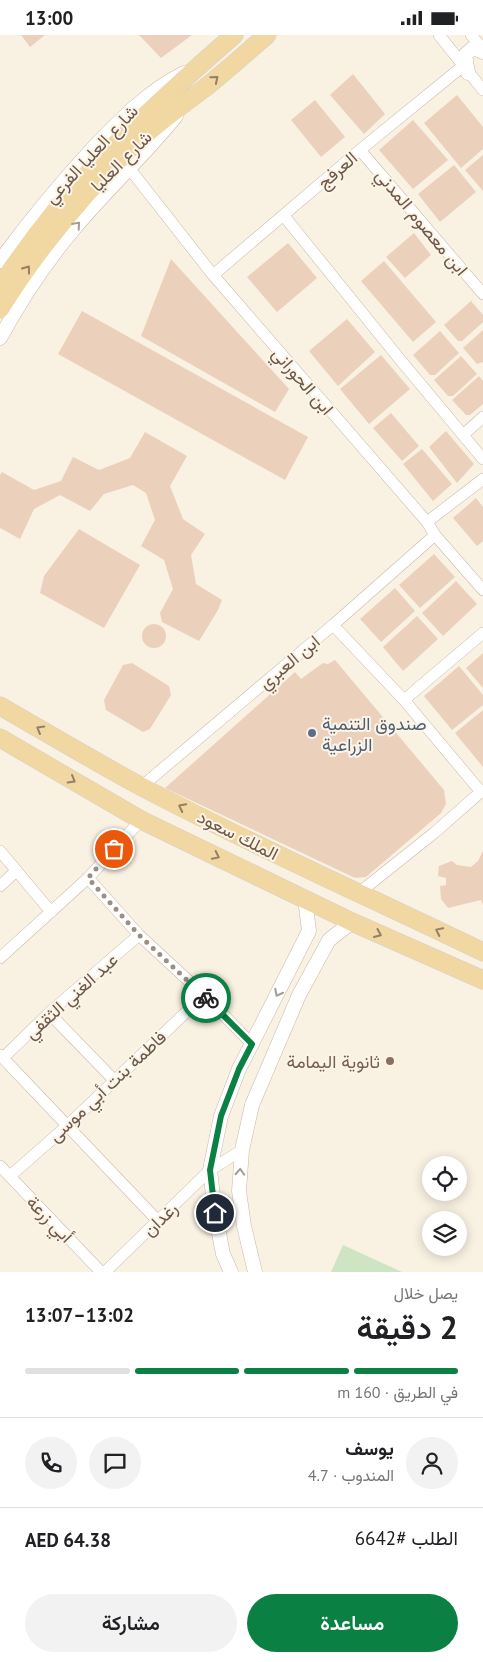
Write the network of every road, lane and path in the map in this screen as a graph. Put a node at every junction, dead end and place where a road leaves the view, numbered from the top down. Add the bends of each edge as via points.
1 (234, 35) edge
2 (267, 35) edge
3 (439, 35) edge
4 (479, 43) edge
5 (198, 65) junction
6 (466, 69) junction
7 (483, 90) edge
8 (187, 101) junction
9 (360, 150) junction
10 (129, 168) junction
11 (284, 216) junction
12 (0, 261) edge
13 (213, 275) junction
14 (0, 286) edge
15 (483, 294) edge
16 (0, 309) edge
17 (0, 338) edge
18 (483, 417) edge
19 (463, 435) junction
20 (483, 459) edge
21 (483, 479) edge
22 (427, 522) junction
23 (435, 535) junction
24 (483, 590) edge
25 (333, 625) junction
26 (483, 633) edge
27 (404, 700) junction
28 (0, 706) edge
29 (3, 744) edge
30 (141, 787) junction
31 (482, 791) edge
32 (141, 820) junction
33 (0, 851) edge
34 (16, 871) junction
35 (88, 878) junction
36 (0, 886) edge
37 (360, 892) junction
38 (305, 899) junction
39 (51, 912) junction
40 (352, 923) junction
41 (139, 935) junction
42 (483, 952) edge
43 (0, 958) edge
44 (289, 970) junction
45 (483, 980) edge
46 (204, 995) junction
47 (299, 995) junction
48 (49, 1013) junction
49 (252, 1044) junction
50 (1, 1056) edge
51 (114, 1080) junction
52 (67, 1125) junction
53 (242, 1150) junction
54 (0, 1166) edge
55 (210, 1170) junction
56 (10, 1177) junction
57 (158, 1221) junction
58 (100, 1272) edge
59 (105, 1272) edge
60 (231, 1272) edge
61 (255, 1272) edge

1 - 5 main road, شارع العليا
8 -> 2 main road, شارع العليا
3 - 6 street
4 - 6 street via 465,55
5 - 12 street, شارع العليا الفرعي via 172,79 124,116 31,219
5 - 14 main road, شارع العليا via 97,163 32,240
6 - 7 street
6 - 9 street, العرفج
8 - 10 street
16 -> 8 main road, شارع العليا via 29,267 120,159
9 - 11 street, العرفج
9 - 15 street, ابن معصوم المدني
10 - 13 street, ابن الحوراني
17 -> 10 street via 21,302 72,231
11 - 13 street, العرفج
11 - 19 street
13 - 22 street, ابن الحوراني
18 - 19 street
19 - 20 street
21 - 22 street
22 - 23 street, ابن الحوراني
23 - 24 street, ابن الحوراني
23 - 25 street, ابن العبري
25 - 27 street
25 - 30 street, ابن العبري
26 - 27 street
27 - 31 street
30 -> 28 main road, الملك سعود
29 -> 32 main road, الملك سعود
37 -> 30 main road, الملك سعود
31 - 37 street
32 - 35 street
32 -> 38 main road, الملك سعود
33 - 34 street
34 - 36 street
34 - 39 street
35 - 39 street
35 - 41 street
42 -> 37 main road, الملك سعود
38 - 40 main road, الملك سعود
38 - 44 street via 309,931
39 - 43 street
40 -> 45 main road, الملك سعود
40 - 47 street via 329,940
41 - 46 street
41 - 48 street, عبد الغني الثقفي
44 - 47 street via 312,940 316,940 318,943
44 -> 49 street
46 - 49 street
46 - 51 street, فاطمة بنت أبي موسى
47 - 53 street via 252,1105
48 - 50 street, عبد الغني الثقفي
48 - 51 street
49 - 55 street via 221,1116
50 - 52 street
51 - 52 street, فاطمة بنت أبي موسى
52 - 56 street, فاطمة بنت أبي موسى
52 - 57 street
53 - 55 street, رغدان
61 -> 53 street via 239,1191
54 - 56 street, أبي زرعة
55 - 57 street, رغدان
55 - 60 street via 223,1254
56 - 58 street, أبي زرعة
57 - 59 street, رغدان

